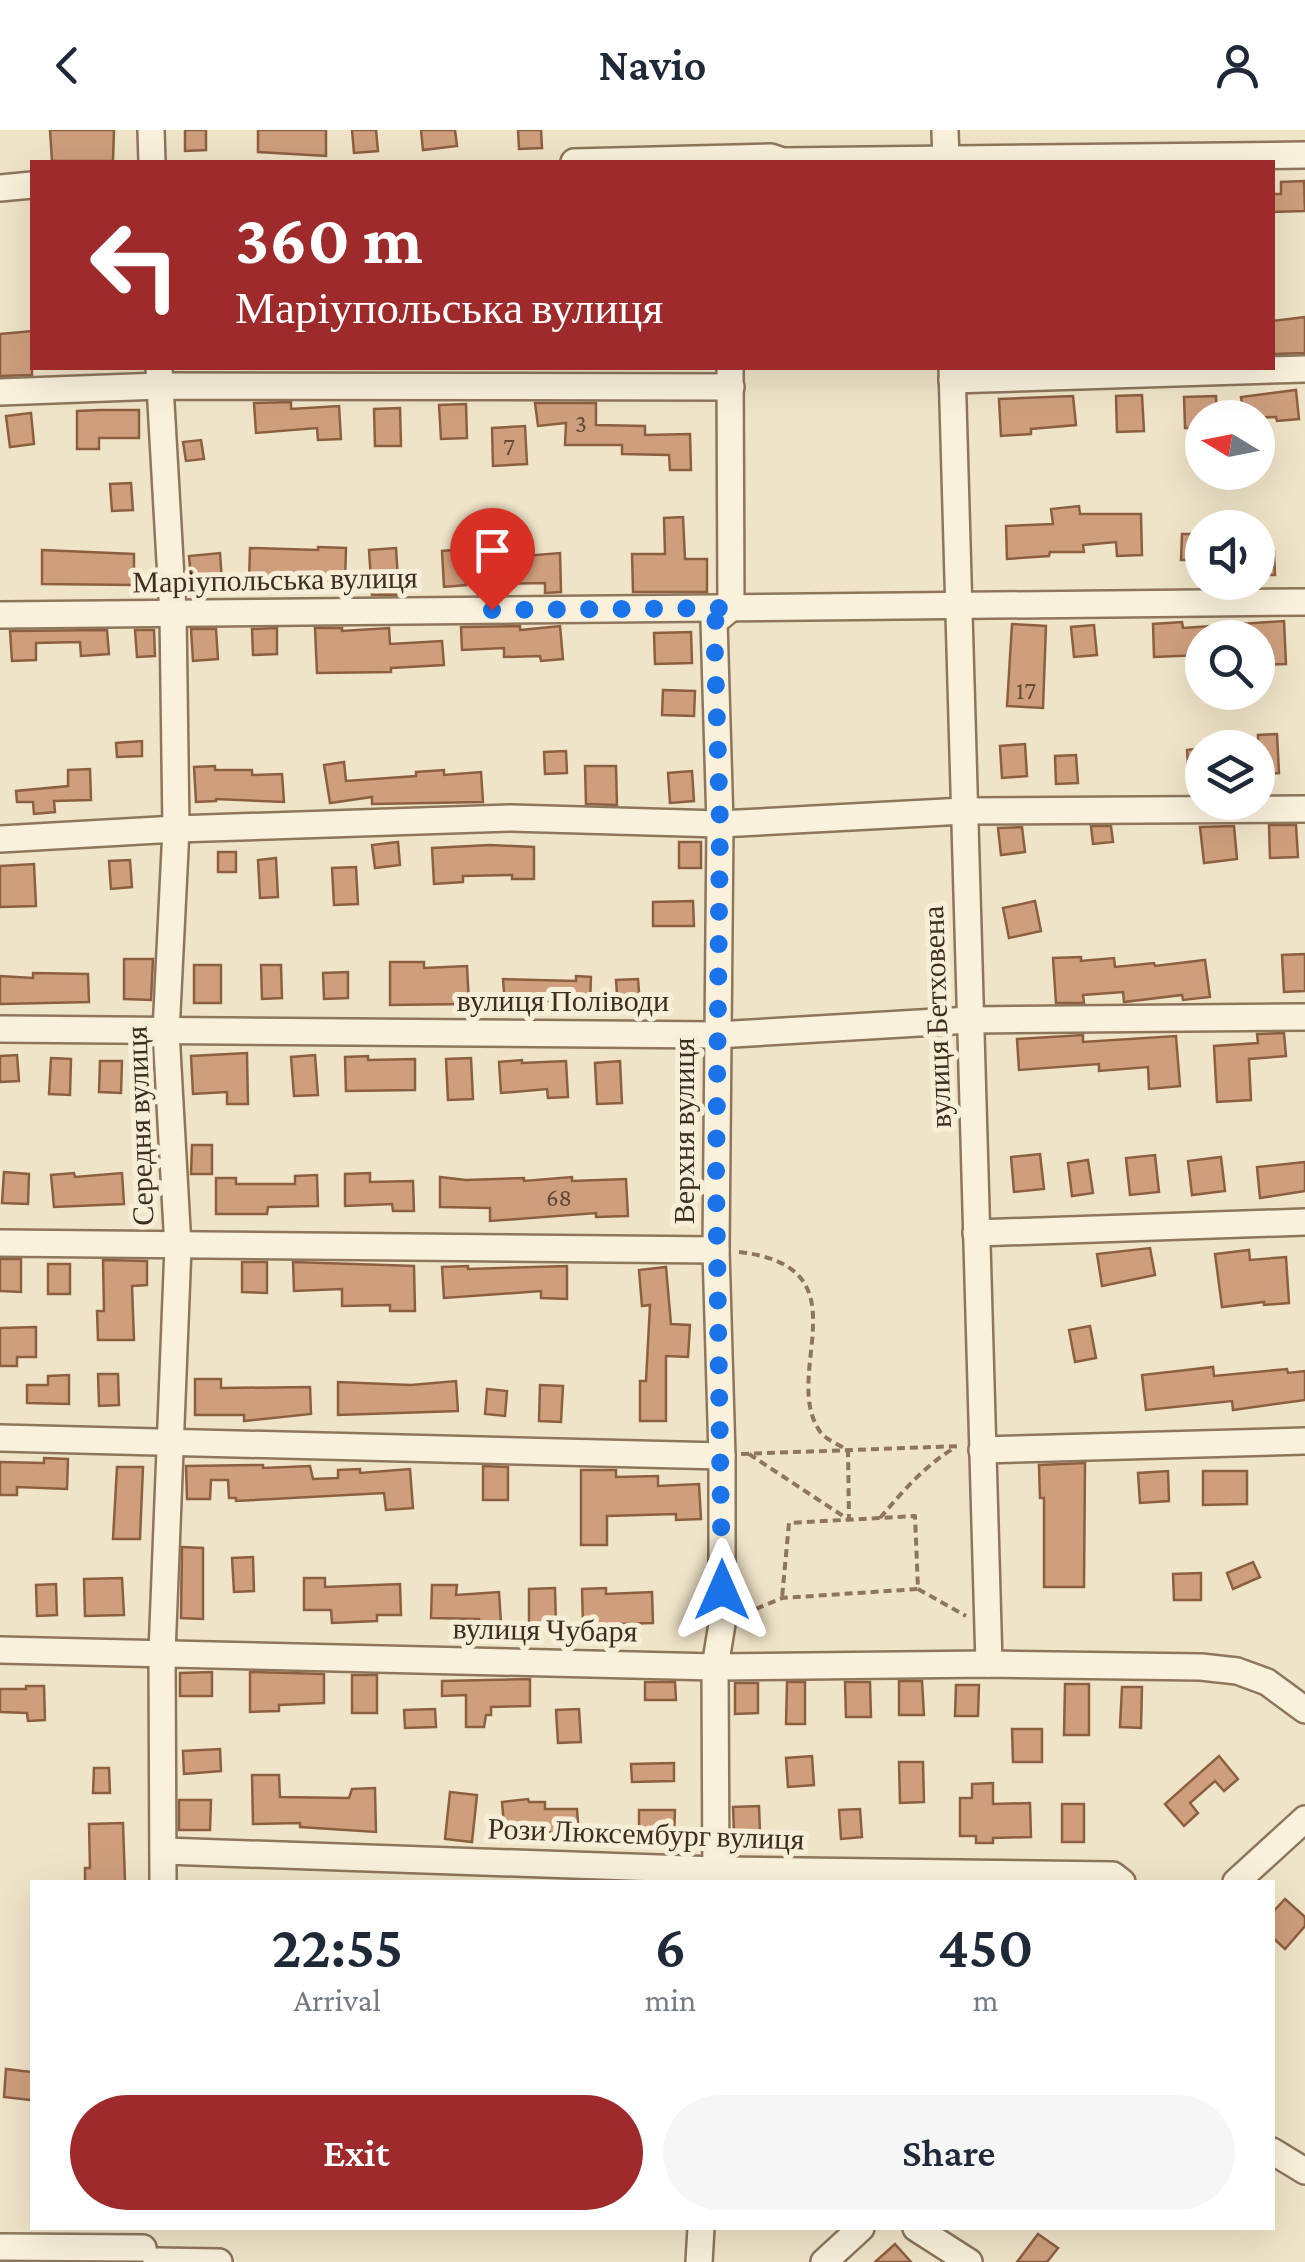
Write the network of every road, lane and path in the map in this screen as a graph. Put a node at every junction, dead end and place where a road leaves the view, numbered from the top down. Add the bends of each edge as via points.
1 (151, 130) edge
2 (770, 130) edge
3 (945, 130) edge
4 (1305, 155) edge
5 (771, 157) junction
6 (152, 160) edge
7 (653, 160) edge
8 (780, 160) edge
9 (946, 160) edge
10 (1049, 160) edge
11 (30, 185) edge
12 (0, 188) edge
13 (1275, 369) edge
14 (1305, 369) edge
15 (1234, 370) edge
16 (952, 374) edge
17 (160, 377) edge
18 (731, 377) edge
19 (0, 392) edge
20 (1305, 602) edge
21 (959, 606) junction
22 (731, 608) junction
23 (173, 614) junction
24 (0, 615) edge
25 (1305, 809) edge
26 (964, 810) junction
27 (720, 824) junction
28 (176, 829) junction
29 (0, 839) edge
30 (1305, 1017) edge
31 (970, 1020) junction
32 (0, 1029) edge
33 (166, 1032) junction
34 (716, 1035) junction
35 (1305, 1222) edge
36 (976, 1233) junction
37 (0, 1243) edge
38 (178, 1247) junction
39 (716, 1250) junction
40 (0, 1438) edge
41 (171, 1441) junction
42 (1305, 1441) edge
43 (970, 1448) junction
44 (848, 1450) junction
45 (749, 1454) junction
46 (722, 1456) junction
47 (880, 1518) junction
48 (848, 1520) junction
49 (918, 1589) junction
50 (782, 1598) junction
51 (722, 1624) junction
52 (987, 1628) junction
53 (0, 1650) edge
54 (162, 1654) junction
55 (989, 1664) junction
56 (715, 1667) junction
57 (1305, 1710) edge
58 (1305, 1819) edge
59 (165, 1851) junction
60 (716, 1876) edge
61 (163, 1880) edge
62 (1119, 1880) edge
63 (1238, 1880) edge
64 (1275, 2153) edge
65 (1305, 2171) edge
66 (701, 2230) edge
67 (859, 2230) edge
68 (919, 2230) edge
69 (0, 2247) edge
70 (150, 2250) edge
71 (219, 2262) edge
72 (699, 2262) edge
73 (824, 2262) edge
74 (969, 2262) edge

1 - 6 street
2 - 5 street
3 - 9 street
4 - 10 street
5 - 7 street
5 - 8 street
11 - 12 street
13 - 14 street
15 - 16 street
16 - 21 street, вулиця Бетховена
17 - 18 street
17 - 19 street
17 - 23 street, Середня вулиця
18 - 22 street, Верхня вулиця
20 - 21 street
21 - 22 street, Маріупольська вулиця
21 - 26 street, вулиця Бетховена
22 - 23 street, Маріупольська вулиця
22 - 27 street, Верхня вулиця via 714,622
23 - 24 street, Маріупольська вулиця
23 - 28 street, Середня вулиця
25 - 26 street
26 - 27 street
26 - 31 street, вулиця Бетховена
27 - 28 street via 511,818
27 - 34 street, Верхня вулиця
28 - 29 street
28 - 33 street, Середня вулиця
30 - 31 street, вулиця Поліводи
31 - 34 street, вулиця Поліводи
31 - 36 street, вулиця Бетховена
32 - 33 street, вулиця Поліводи
33 - 34 street, вулиця Поліводи
33 - 38 street, Середня вулиця
34 - 39 street, Верхня вулиця
35 - 36 street
36 - 43 street, вулиця Бетховена
37 - 38 street
38 - 39 street
38 - 41 street, Середня вулиця
39 - 44 path via 766,1256 803,1284 814,1314 812,1414 822,1436
39 - 46 street, Верхня вулиця
40 - 41 street
41 - 46 street
41 - 54 street, Середня вулиця
42 - 43 street
43 - 44 path
43 - 47 path via 937,1458
43 - 52 street, вулиця Бетховена
44 - 45 path
44 - 48 path
45 - 46 path
45 - 48 path
46 - 51 street, Верхня вулиця
47 - 48 path
47 - 49 path via 916,1516
48 - 50 path via 788,1523
49 - 50 path
49 - 52 path
50 - 51 path
51 - 56 street, Верхня вулиця
52 - 55 street, вулиця Бетховена
53 - 54 street, вулиця Чубаря
54 - 56 street, вулиця Чубаря
54 - 59 street, Середня вулиця
55 - 56 street, вулиця Чубаря
55 - 57 street, вулиця Чубаря via 1236,1671 1266,1682
56 - 60 street, Верхня вулиця
58 - 63 street
59 - 60 street, Рози Люксембург вулиця
59 - 61 street, Середня вулиця
60 - 62 street, Рози Люксембург вулиця
64 - 65 street
66 - 72 street
67 - 73 street
68 - 74 street
69 - 70 street
70 - 71 street

